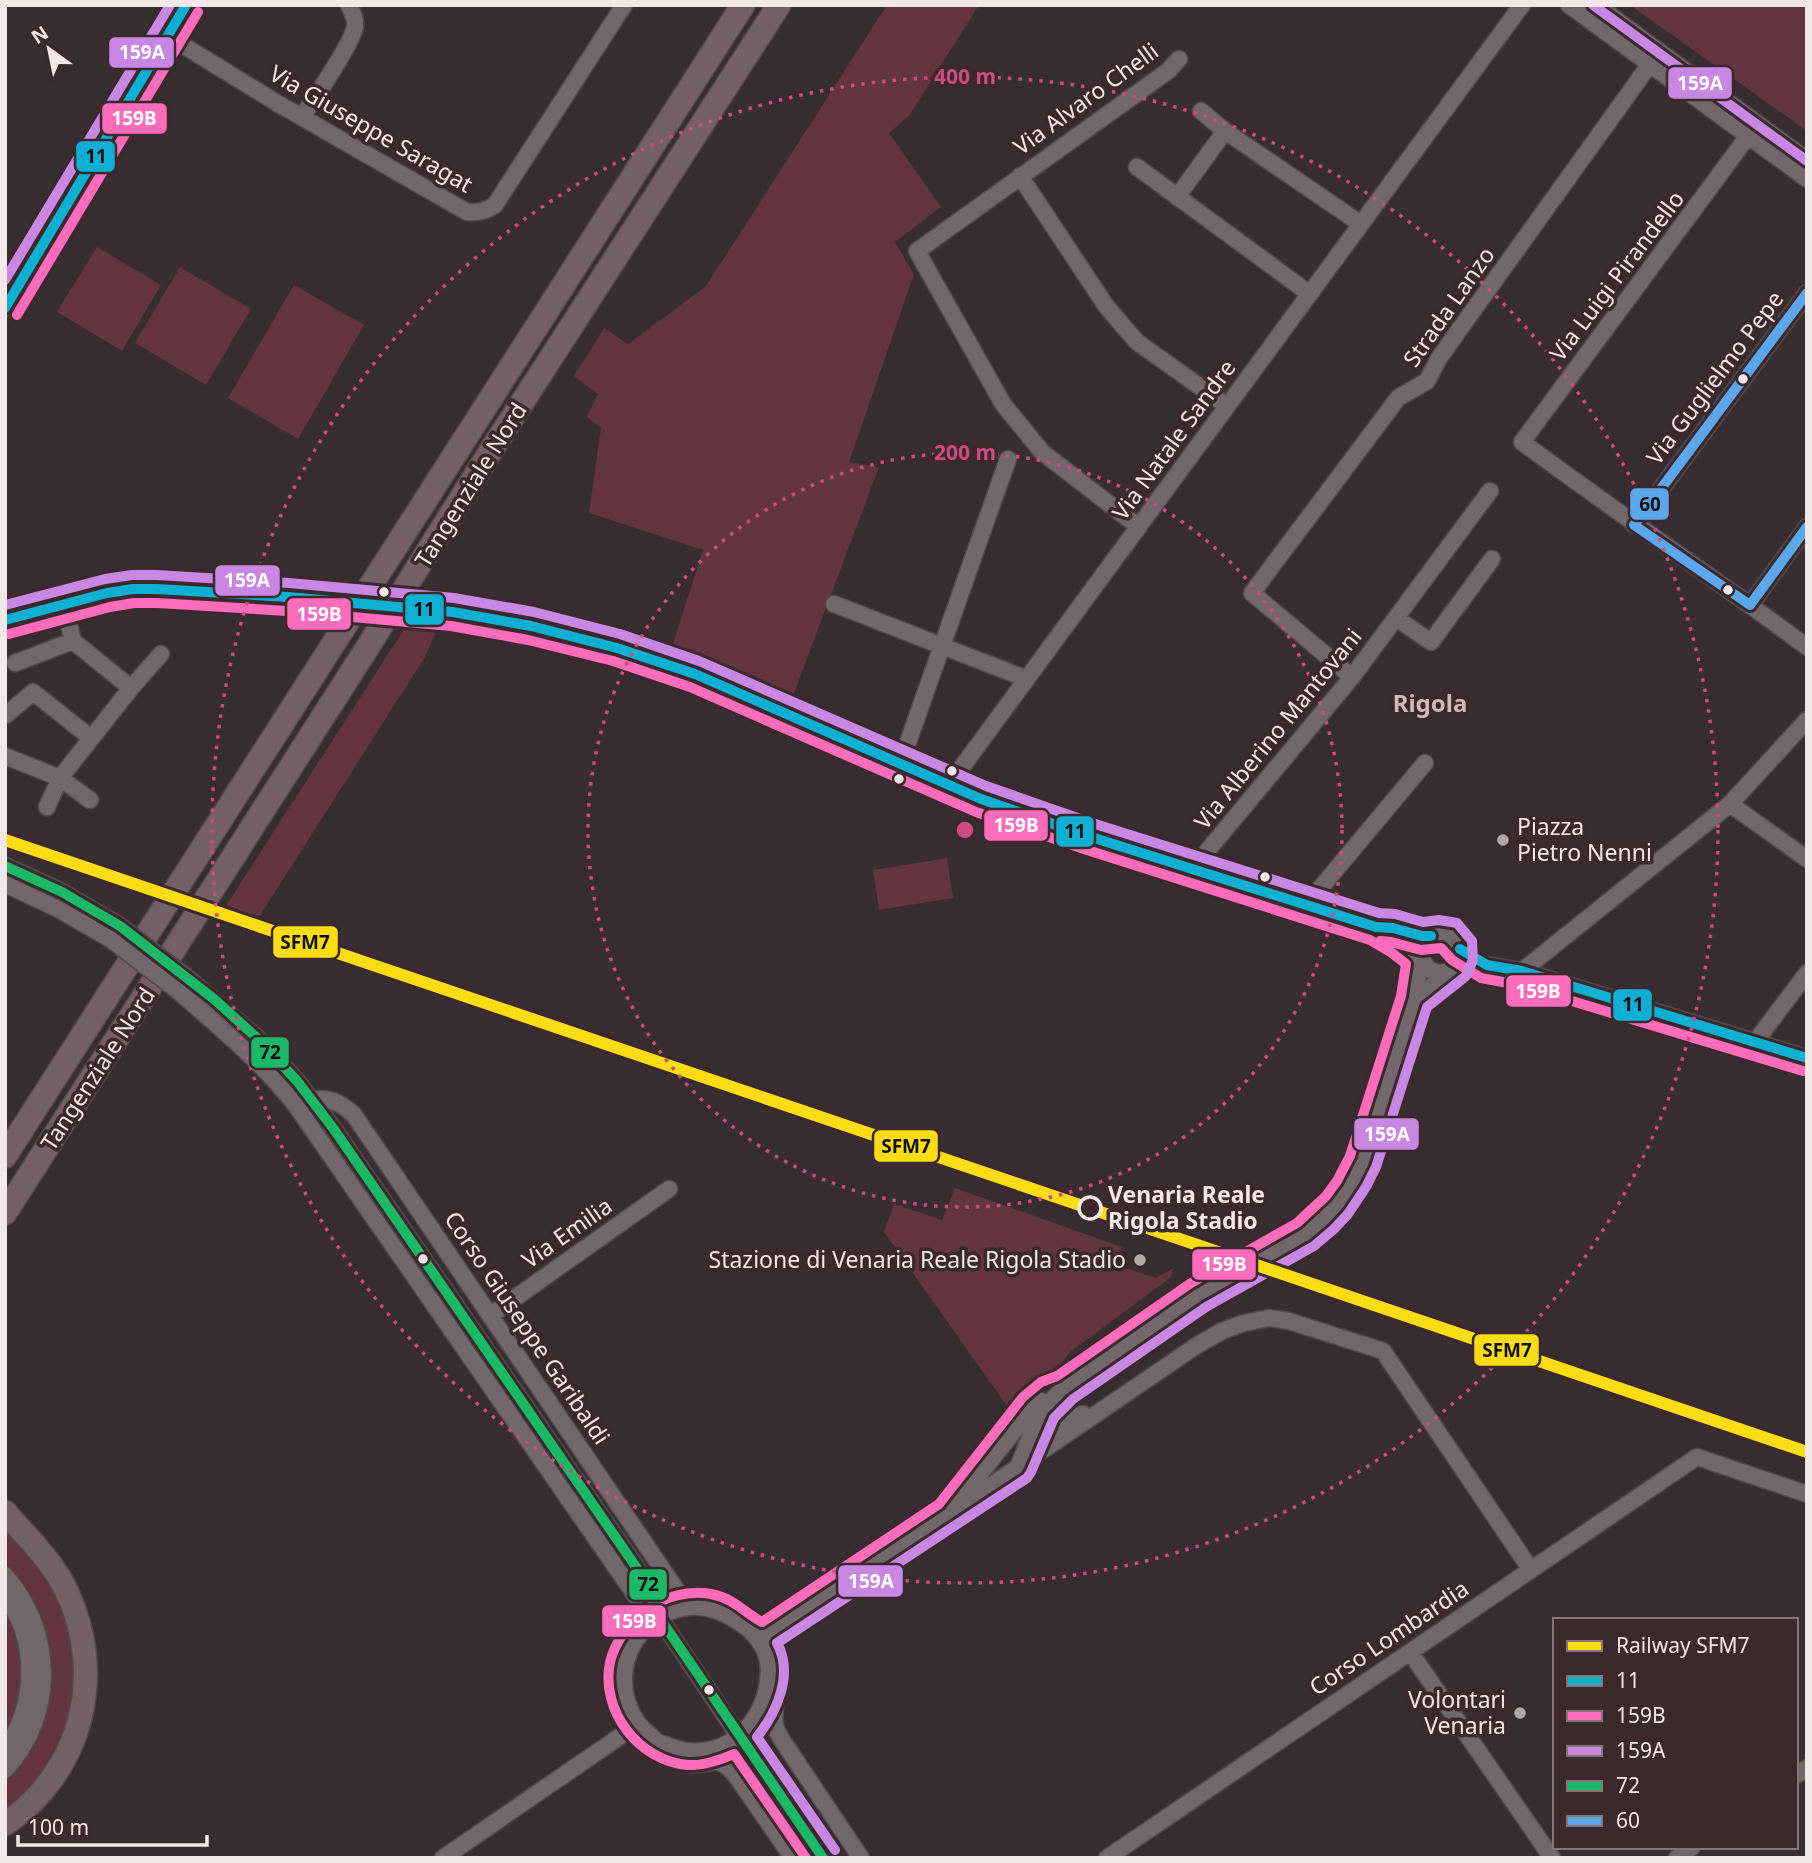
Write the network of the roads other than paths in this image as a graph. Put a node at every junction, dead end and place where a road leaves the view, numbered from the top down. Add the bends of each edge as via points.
1 (186, 5) edge
2 (349, 5) edge
3 (624, 5) edge
4 (743, 5) edge
5 (779, 5) edge
6 (1522, 5) edge
7 (1569, 5) edge
8 (1596, 5) edge
9 (168, 36) junction
10 (1179, 59) dead end
11 (1650, 64) junction
12 (1201, 111) dead end
13 (302, 117) junction
14 (1225, 131) junction
15 (1748, 136) junction
16 (1807, 160) edge
17 (1137, 167) dead end
18 (1020, 176) junction
19 (1807, 179) edge
20 (1177, 197) junction
21 (1361, 224) junction
22 (1807, 293) edge
23 (1310, 294) junction
24 (5, 308) edge
25 (1227, 407) junction
26 (1008, 459) dead end
27 (1490, 491) dead end
28 (1634, 525) junction
29 (1139, 527) junction
30 (1807, 527) edge
31 (1492, 559) dead end
32 (64, 604) junction
33 (834, 604) dead end
34 (1749, 605) junction
35 (1396, 618) junction
36 (5, 620) edge
37 (73, 641) junction
38 (942, 646) junction
39 (1807, 647) edge
40 (161, 654) dead end
41 (15, 663) dead end
42 (1352, 677) junction
43 (1027, 679) junction
44 (131, 688) junction
45 (6, 715) edge
46 (1807, 720) edge
47 (92, 738) junction
48 (5, 756) edge
49 (1425, 763) dead end
50 (900, 765) junction
51 (60, 778) junction
52 (948, 786) junction
53 (90, 800) dead end
54 (1730, 804) junction
55 (47, 807) dead end
56 (1807, 859) edge
57 (5, 866) edge
58 (1193, 869) junction
59 (5, 884) edge
60 (1307, 904) junction
61 (1376, 927) junction
62 (115, 932) junction
63 (1431, 936) junction
64 (1460, 949) junction
65 (1421, 958) junction
66 (1486, 965) junction
67 (1450, 971) junction
68 (1522, 971) junction
69 (1807, 973) edge
70 (1415, 999) junction
71 (1755, 1042) junction
72 (1807, 1058) edge
73 (304, 1104) junction
74 (5, 1156) edge
75 (669, 1189) dead end
76 (5, 1213) edge
77 (491, 1315) junction
78 (1064, 1388) junction
79 (1049, 1403) junction
80 (1105, 1406) junction
81 (1018, 1466) junction
82 (1807, 1494) edge
83 (5, 1512) edge
84 (949, 1514) junction
85 (1531, 1570) junction
86 (5, 1575) edge
87 (5, 1595) edge
88 (688, 1607) junction
89 (659, 1617) junction
90 (758, 1639) junction
91 (1410, 1652) junction
92 (769, 1657) junction
93 (638, 1724) junction
94 (739, 1736) junction
95 (657, 1742) junction
96 (5, 1749) edge
97 (5, 1770) edge
98 (5, 1824) edge
99 (443, 1858) edge
100 (793, 1858) edge
101 (823, 1858) edge
102 (861, 1858) edge
103 (1107, 1858) edge
104 (1552, 1858) edge

1 - 9 street
2 - 13 street via 355,27
3 - 13 street, Via Giuseppe Saragat via 489,209 467,212
4 - 74 highway, Tangenziale Nord
5 - 76 highway, Tangenziale Nord
6 - 21 street
7 - 11 street
8 - 16 street
9 - 13 street, Via Giuseppe Saragat
9 - 24 street
10 - 18 street, Via Alvaro Chelli
11 - 15 street
11 - 42 street, Strada Lanzo via 1439,358 1432,376 1398,398 1252,593
12 - 14 street
14 - 20 street
14 - 21 street
15 - 19 street
15 - 28 street, Via Luigi Pirandello via 1522,442
17 - 20 street
18 - 25 street via 1106,306 1137,342
18 - 29 street, Via Alvaro Chelli via 917,251 1018,424 1042,452
20 - 23 street
21 - 23 street
22 - 28 street, Via Guglielmo Pepe
23 - 25 street, Via Natale Sandre
25 - 29 street, Via Natale Sandre
26 - 38 street
27 - 35 street, Via Alberino Mantovani
28 - 34 street
29 - 43 street, Via Natale Sandre
30 - 34 street
31 - 35 street via 1431,642
32 - 36 street
32 - 37 street
32 - 50 street, bridge via 107,593 157,589 494,618 666,664
33 - 38 street
34 - 39 street
35 - 42 street, Via Alberino Mantovani
37 - 41 street
37 - 44 street
38 - 43 street
38 - 50 street
40 - 44 street
42 - 58 street, Via Alberino Mantovani
43 - 52 street, Via Natale Sandre
44 - 47 street
45 - 47 street via 33,692
46 - 54 street
47 - 51 street
48 - 51 street
49 - 60 street
50 - 52 street
51 - 53 street
51 - 55 street
52 - 58 street
54 - 56 street
54 - 68 street
57 - 62 street via 62,892
58 - 60 street
59 - 62 street
60 - 61 street
61 - 63 street
61 - 65 street
62 - 73 street, bridge via 183,985 212,1020
63 - 64 street via 1451,936
63 - 65 street via 1422,946
64 - 66 street
64 - 67 street via 1459,960
65 - 67 street via 1433,972
65 - 70 street
66 - 67 street
66 - 68 street
67 - 70 street
68 - 71 street
69 - 71 street
70 - 78 street via 1363,1161 1337,1205 1293,1243 1199,1295
71 - 72 street
73 - 77 street, Corso Giuseppe Garibaldi via 319,1098 334,1101 354,1115
73 - 89 street via 640,1602
75 - 77 street, Via Emilia
77 - 88 street, Corso Giuseppe Garibaldi
78 - 79 street
78 - 84 street via 1034,1406
79 - 80 street via 1048,1413 1060,1422
79 - 81 street
80 - 81 street
80 - 85 street via 1222,1331 1269,1318 1383,1351
81 - 84 street
82 - 85 street, Corso Lombardia via 1697,1457
83 - 98 highway via 67,1591 82,1634 86,1667 85,1700 69,1751 39,1795
84 - 90 street
85 - 91 street, Corso Lombardia
86 - 97 street via 34,1623 44,1673 36,1718
87 - 96 street via 22,1627 30,1669 25,1709
88 - 89 street
88 - 90 street via 723,1612
89 - 93 street via 641,1631 624,1667 623,1687
89 - 94 street
90 - 92 street
91 - 103 street, Corso Lombardia
91 - 104 street
92 - 94 street via 763,1703 753,1723
92 - 102 street via 779,1688 775,1727
93 - 95 street
93 - 99 street
94 - 95 street via 716,1748 690,1751
94 - 101 street
95 - 100 street via 664,1752 690,1764 724,1763

